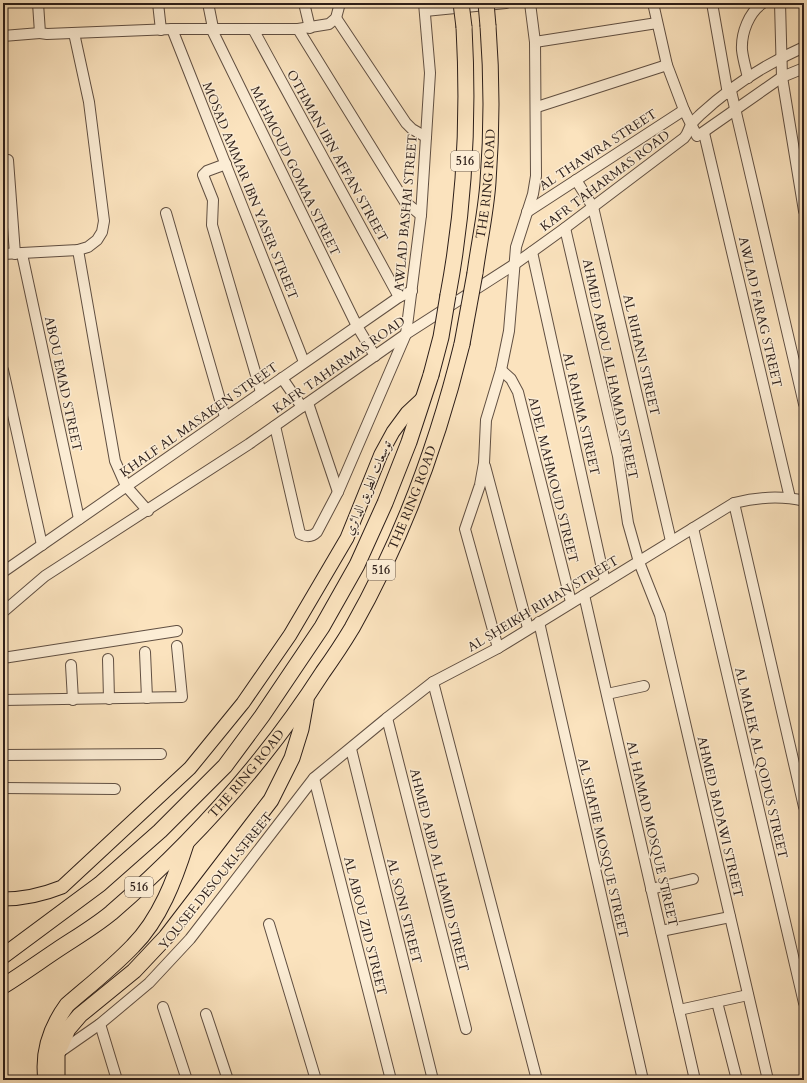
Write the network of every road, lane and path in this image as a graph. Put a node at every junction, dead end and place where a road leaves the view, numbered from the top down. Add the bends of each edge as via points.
1 (38, 3) edge
2 (158, 3) edge
3 (208, 3) edge
4 (304, 3) edge
5 (340, 3) edge
6 (461, 3) edge
7 (486, 3) edge
8 (506, 3) edge
9 (530, 3) edge
10 (653, 3) edge
11 (712, 3) edge
12 (763, 3) edge
13 (780, 3) edge
14 (425, 7) edge
15 (751, 7) edge
16 (336, 18) junction
17 (657, 23) junction
18 (212, 28) junction
19 (310, 28) junction
20 (172, 29) junction
21 (252, 29) junction
22 (298, 29) junction
23 (161, 30) junction
24 (40, 33) junction
25 (74, 33) junction
26 (3, 36) edge
27 (535, 42) junction
28 (804, 47) edge
29 (780, 58) junction
30 (667, 65) junction
31 (804, 68) edge
32 (782, 77) junction
33 (748, 78) junction
34 (730, 92) junction
35 (537, 107) junction
36 (684, 110) junction
37 (736, 110) junction
38 (691, 124) junction
39 (696, 135) junction
40 (426, 137) junction
41 (8, 160) dead end
42 (226, 164) junction
43 (576, 180) junction
44 (593, 207) junction
45 (804, 211) edge
46 (527, 212) junction
47 (166, 213) dead end
48 (421, 215) junction
49 (565, 228) junction
50 (78, 250) junction
51 (532, 252) junction
52 (3, 254) edge
53 (18, 254) junction
54 (515, 264) junction
55 (412, 291) junction
56 (399, 296) junction
57 (357, 326) junction
58 (406, 334) junction
59 (375, 356) junction
60 (304, 362) junction
61 (3, 370) edge
62 (501, 370) junction
63 (282, 378) junction
64 (261, 392) junction
65 (424, 398) junction
66 (804, 404) edge
67 (305, 405) junction
68 (225, 417) junction
69 (275, 426) junction
70 (484, 463) junction
71 (126, 486) junction
72 (338, 492) junction
73 (790, 498) junction
74 (804, 501) edge
75 (734, 503) junction
76 (148, 511) junction
77 (79, 519) junction
78 (692, 528) junction
79 (671, 541) junction
80 (42, 545) junction
81 (638, 562) junction
82 (3, 572) edge
83 (605, 582) junction
84 (584, 595) junction
85 (571, 602) junction
86 (3, 612) edge
87 (539, 622) junction
88 (528, 628) junction
89 (177, 631) dead end
90 (177, 646) dead end
91 (498, 648) junction
92 (145, 652) dead end
93 (3, 658) edge
94 (108, 659) dead end
95 (71, 665) dead end
96 (433, 682) junction
97 (644, 686) dead end
98 (607, 694) junction
99 (147, 698) junction
100 (306, 698) junction
101 (109, 699) junction
102 (3, 700) edge
103 (73, 700) junction
104 (387, 718) junction
105 (351, 749) junction
106 (3, 754) edge
107 (160, 754) dead end
108 (314, 778) junction
109 (3, 788) edge
110 (115, 790) dead end
111 (804, 808) edge
112 (186, 842) junction
113 (693, 879) dead end
114 (651, 888) junction
115 (3, 899) edge
116 (730, 917) junction
117 (269, 924) dead end
118 (661, 931) junction
119 (3, 956) edge
120 (3, 986) edge
121 (748, 995) junction
122 (717, 1002) junction
123 (804, 1003) edge
124 (163, 1007) dead end
125 (679, 1010) junction
126 (206, 1014) dead end
127 (100, 1024) junction
128 (466, 1029) dead end
129 (57, 1054) junction
130 (46, 1080) edge
131 (58, 1080) edge
132 (117, 1080) edge
133 (187, 1080) edge
134 (228, 1080) edge
135 (316, 1080) edge
136 (390, 1080) edge
137 (433, 1080) edge
138 (537, 1080) edge
139 (643, 1080) edge
140 (695, 1080) edge
141 (737, 1080) edge
142 (768, 1080) edge

1 - 24 street
2 - 23 street
3 - 18 street, MAHMOUD GOMAA STREET
4 - 19 street
5 - 16 street
6 - 65 highway, THE RING ROAD / 516, bridge via 466,76 465,164 456,251 441,337
7 - 100 highway, THE RING ROAD / 516, bridge via 491,76 488,184 475,273 451,387 433,448 407,513 352,628
8 - 14 street
9 - 27 street
10 - 17 street
11 - 34 street
12 - 15 street
13 - 29 street
14 - 40 street, AWLAD BASHAI STREET via 430,73
15 - 33 street via 742,48
16 - 19 street via 329,24
16 - 40 street via 406,124
17 - 27 street
17 - 30 street
18 - 20 street
18 - 21 street
18 - 57 street, MAHMOUD GOMAA STREET
19 - 22 street
20 - 23 street
20 - 42 street, MOSAD AMMAR IBN YASER STREET
21 - 22 street
21 - 56 street, OTHMAN IBN AFFAN STREET
22 - 48 street via 405,202
23 - 25 street
24 - 25 street
24 - 26 street
25 - 50 street via 89,102 104,220 102,232 97,240 88,247
27 - 35 street
28 - 29 street, KAFR TAHARMAS ROAD
29 - 32 street
29 - 33 street, KAFR TAHARMAS ROAD
30 - 35 street
30 - 36 street
31 - 32 street, KAFR TAHARMAS ROAD
32 - 37 street, KAFR TAHARMAS ROAD
32 - 45 street
33 - 34 street, KAFR TAHARMAS ROAD
34 - 37 street
34 - 38 street, KAFR TAHARMAS ROAD
35 - 46 street via 536,176
36 - 38 street
36 - 43 street, AL THAWRA STREET
37 - 39 street, KAFR TAHARMAS ROAD
37 - 66 street
38 - 39 street, KAFR TAHARMAS ROAD
39 - 44 street, KAFR TAHARMAS ROAD
39 - 73 street, AWLAD FARAG STREET
40 - 48 street, AWLAD BASHAI STREET
41 - 53 street, ABOU EMAD STREET
42 - 60 street, MOSAD AMMAR IBN YASER STREET
42 - 64 street via 203,175 212,200 212,224
43 - 44 street, AL RIHANI STREET
43 - 46 street, AL THAWRA STREET
44 - 49 street, KAFR TAHARMAS ROAD
44 - 79 street, AL RIHANI STREET
46 - 54 street via 519,235
47 - 68 street
48 - 55 street, AWLAD BASHAI STREET
49 - 51 street, KAFR TAHARMAS ROAD
49 - 81 street, AHMED ABOU AL HAMAD STREET via 618,456 628,523
50 - 53 street
50 - 71 street via 114,455
51 - 54 street, KAFR TAHARMAS ROAD
51 - 83 street, AL RAHMA STREET
52 - 53 street
53 - 77 street, ABOU EMAD STREET
54 - 58 street, KAFR TAHARMAS ROAD
54 - 62 street via 511,319
55 - 56 street, KHALF AL MASAKEN STREET
55 - 58 street, AWLAD BASHAI STREET
56 - 57 street, KHALF AL MASAKEN STREET
57 - 59 street, MAHMOUD GOMAA STREET
57 - 60 street, KHALF AL MASAKEN STREET
58 - 59 street, KAFR TAHARMAS ROAD
58 - 72 street, AWLAD BASHAI STREET
59 - 67 street, KAFR TAHARMAS ROAD
60 - 63 street, KHALF AL MASAKEN STREET
61 - 80 street
62 - 70 street via 486,420
62 - 85 street, ADEL MAHMOUD STREET via 511,379 518,392
63 - 64 street, KHALF AL MASAKEN STREET
63 - 67 street
64 - 68 street, KHALF AL MASAKEN STREET
65 - 115 main road, توسعات الطريق الدائري via 400,422 386,443 356,516 312,600 267,670 217,736 190,768 62,887 46,894
65 - 119 highway, THE RING ROAD / 516 via 385,503 337,602 292,674 225,766 124,864 69,909
67 - 69 street, KAFR TAHARMAS ROAD
67 - 72 street
68 - 71 street, KHALF AL MASAKEN STREET
69 - 72 street, AWLAD BASHAI STREET via 300,534 309,536 317,532
69 - 76 street, KAFR TAHARMAS ROAD
70 - 88 street
70 - 91 street via 477,496 465,529
71 - 76 street
71 - 77 street, KHALF AL MASAKEN STREET
73 - 74 street, AL SHEIKH RIHAN STREET
73 - 75 street, AL SHEIKH RIHAN STREET via 758,498
75 - 78 street, AL SHEIKH RIHAN STREET
75 - 111 street
76 - 86 street, KAFR TAHARMAS ROAD via 46,576
77 - 80 street, KHALF AL MASAKEN STREET
78 - 79 street, AL SHEIKH RIHAN STREET
78 - 123 street, AL MALEK AL QODUS STREET
79 - 81 street, AL SHEIKH RIHAN STREET
80 - 82 street, KHALF AL MASAKEN STREET
81 - 83 street, AL SHEIKH RIHAN STREET
81 - 116 street, AHMED BADAWI STREET via 660,615
83 - 84 street, AL SHEIKH RIHAN STREET
84 - 85 street, AL SHEIKH RIHAN STREET
84 - 98 street, AL HAMAD MOSQUE STREET
85 - 87 street, AL SHEIKH RIHAN STREET
87 - 88 street, AL SHEIKH RIHAN STREET
87 - 139 street, AL SHAFIE MOSQUE STREET
88 - 91 street, AL SHEIKH RIHAN STREET
89 - 93 street
90 - 99 street via 182,697
91 - 96 street, AL SHEIKH RIHAN STREET
92 - 99 street
94 - 101 street
95 - 103 street
96 - 104 street, AL SHEIKH RIHAN STREET
96 - 138 street
97 - 98 street
98 - 114 street, AL HAMAD MOSQUE STREET
99 - 101 street
100 - 112 highway, THE RING ROAD / 516 via 250,772
100 - 129 highway via 302,729 292,758 271,800 166,937 129,976 74,1022
101 - 103 street
102 - 103 street
104 - 105 street, AL SHEIKH RIHAN STREET
104 - 128 street, AHMED ABD AL HAMID STREET
105 - 108 street, AL SHEIKH RIHAN STREET
105 - 137 street, AL SONI STREET
106 - 107 street
108 - 127 street, YOUSEF DESOUKI STREET via 190,939 149,983
108 - 136 street, AL ABOU ZID STREET
109 - 110 street
112 - 120 highway, THE RING ROAD / 516 via 110,914
112 - 130 highway via 174,879 156,913 134,945 67,1005 61,1014 48,1043
113 - 114 street
114 - 118 street, AL HAMAD MOSQUE STREET
116 - 118 street
116 - 121 street, AHMED BADAWI STREET
117 - 135 street
118 - 125 street, AL HAMAD MOSQUE STREET
121 - 122 street
121 - 142 street, AHMED BADAWI STREET
122 - 125 street
122 - 141 street
124 - 133 street
125 - 140 street, AL HAMAD MOSQUE STREET
126 - 134 street
127 - 129 street, YOUSEF DESOUKI STREET
127 - 132 street
129 - 131 highway

